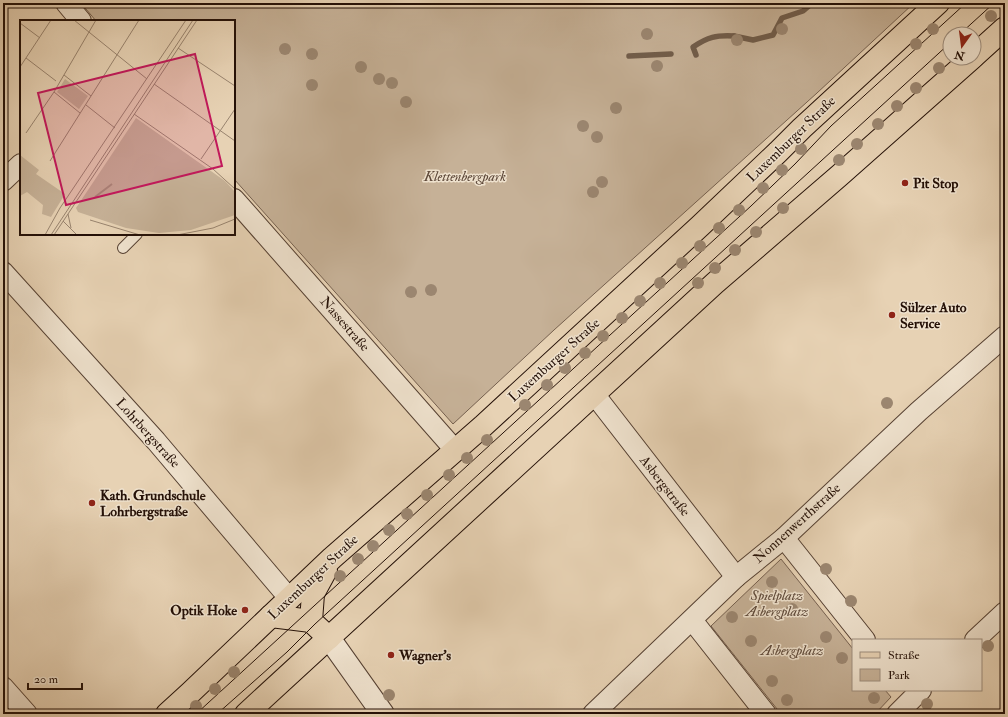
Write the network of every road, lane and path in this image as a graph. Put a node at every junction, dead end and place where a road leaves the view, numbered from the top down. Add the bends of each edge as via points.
1 (66, 3) edge
2 (938, 3) edge
3 (80, 20) edge
4 (1005, 28) edge
5 (982, 49) edge
6 (963, 66) edge
7 (20, 165) edge
8 (3, 181) edge
9 (235, 199) edge
10 (136, 235) edge
11 (123, 248) dead end
12 (3, 272) edge
13 (1005, 336) edge
14 (594, 394) junction
15 (455, 450) junction
16 (784, 538) junction
17 (332, 558) junction
18 (736, 577) junction
19 (289, 598) junction
20 (1005, 612) edge
21 (271, 616) junction
22 (311, 620) junction
23 (692, 620) junction
24 (329, 638) junction
25 (863, 639) edge
26 (976, 639) edge
27 (3, 687) edge
28 (912, 693) edge
29 (27, 714) edge
30 (167, 714) edge
31 (246, 714) edge
32 (383, 714) edge
33 (593, 714) edge
34 (766, 714) edge
35 (897, 714) edge

1 - 3 street
2 - 15 main road, Luxemburger Straße via 700,226
4 - 5 main road
6 - 14 main road via 715,283
7 - 8 street
9 - 15 street, Nassestraße
10 - 11 lane
12 - 19 street, Lohrbergstraße via 156,441
13 - 16 street, Nonnenwerthstraße
14 - 18 street, Asbergstraße
14 - 24 main road
15 - 17 main road, Luxemburger Straße
16 - 18 street, Nonnenwerthstraße
16 - 25 street
17 - 19 main road, Luxemburger Straße
17 - 22 main road via 313,594
18 - 23 street, Nonnenwerthstraße
19 - 21 main road, Luxemburger Straße
20 - 26 street
21 - 22 main road
21 - 30 main road, Luxemburger Straße
22 - 24 main road
23 - 33 street, Nonnenwerthstraße
23 - 34 street
24 - 31 main road
24 - 32 street
27 - 29 street
28 - 35 street

